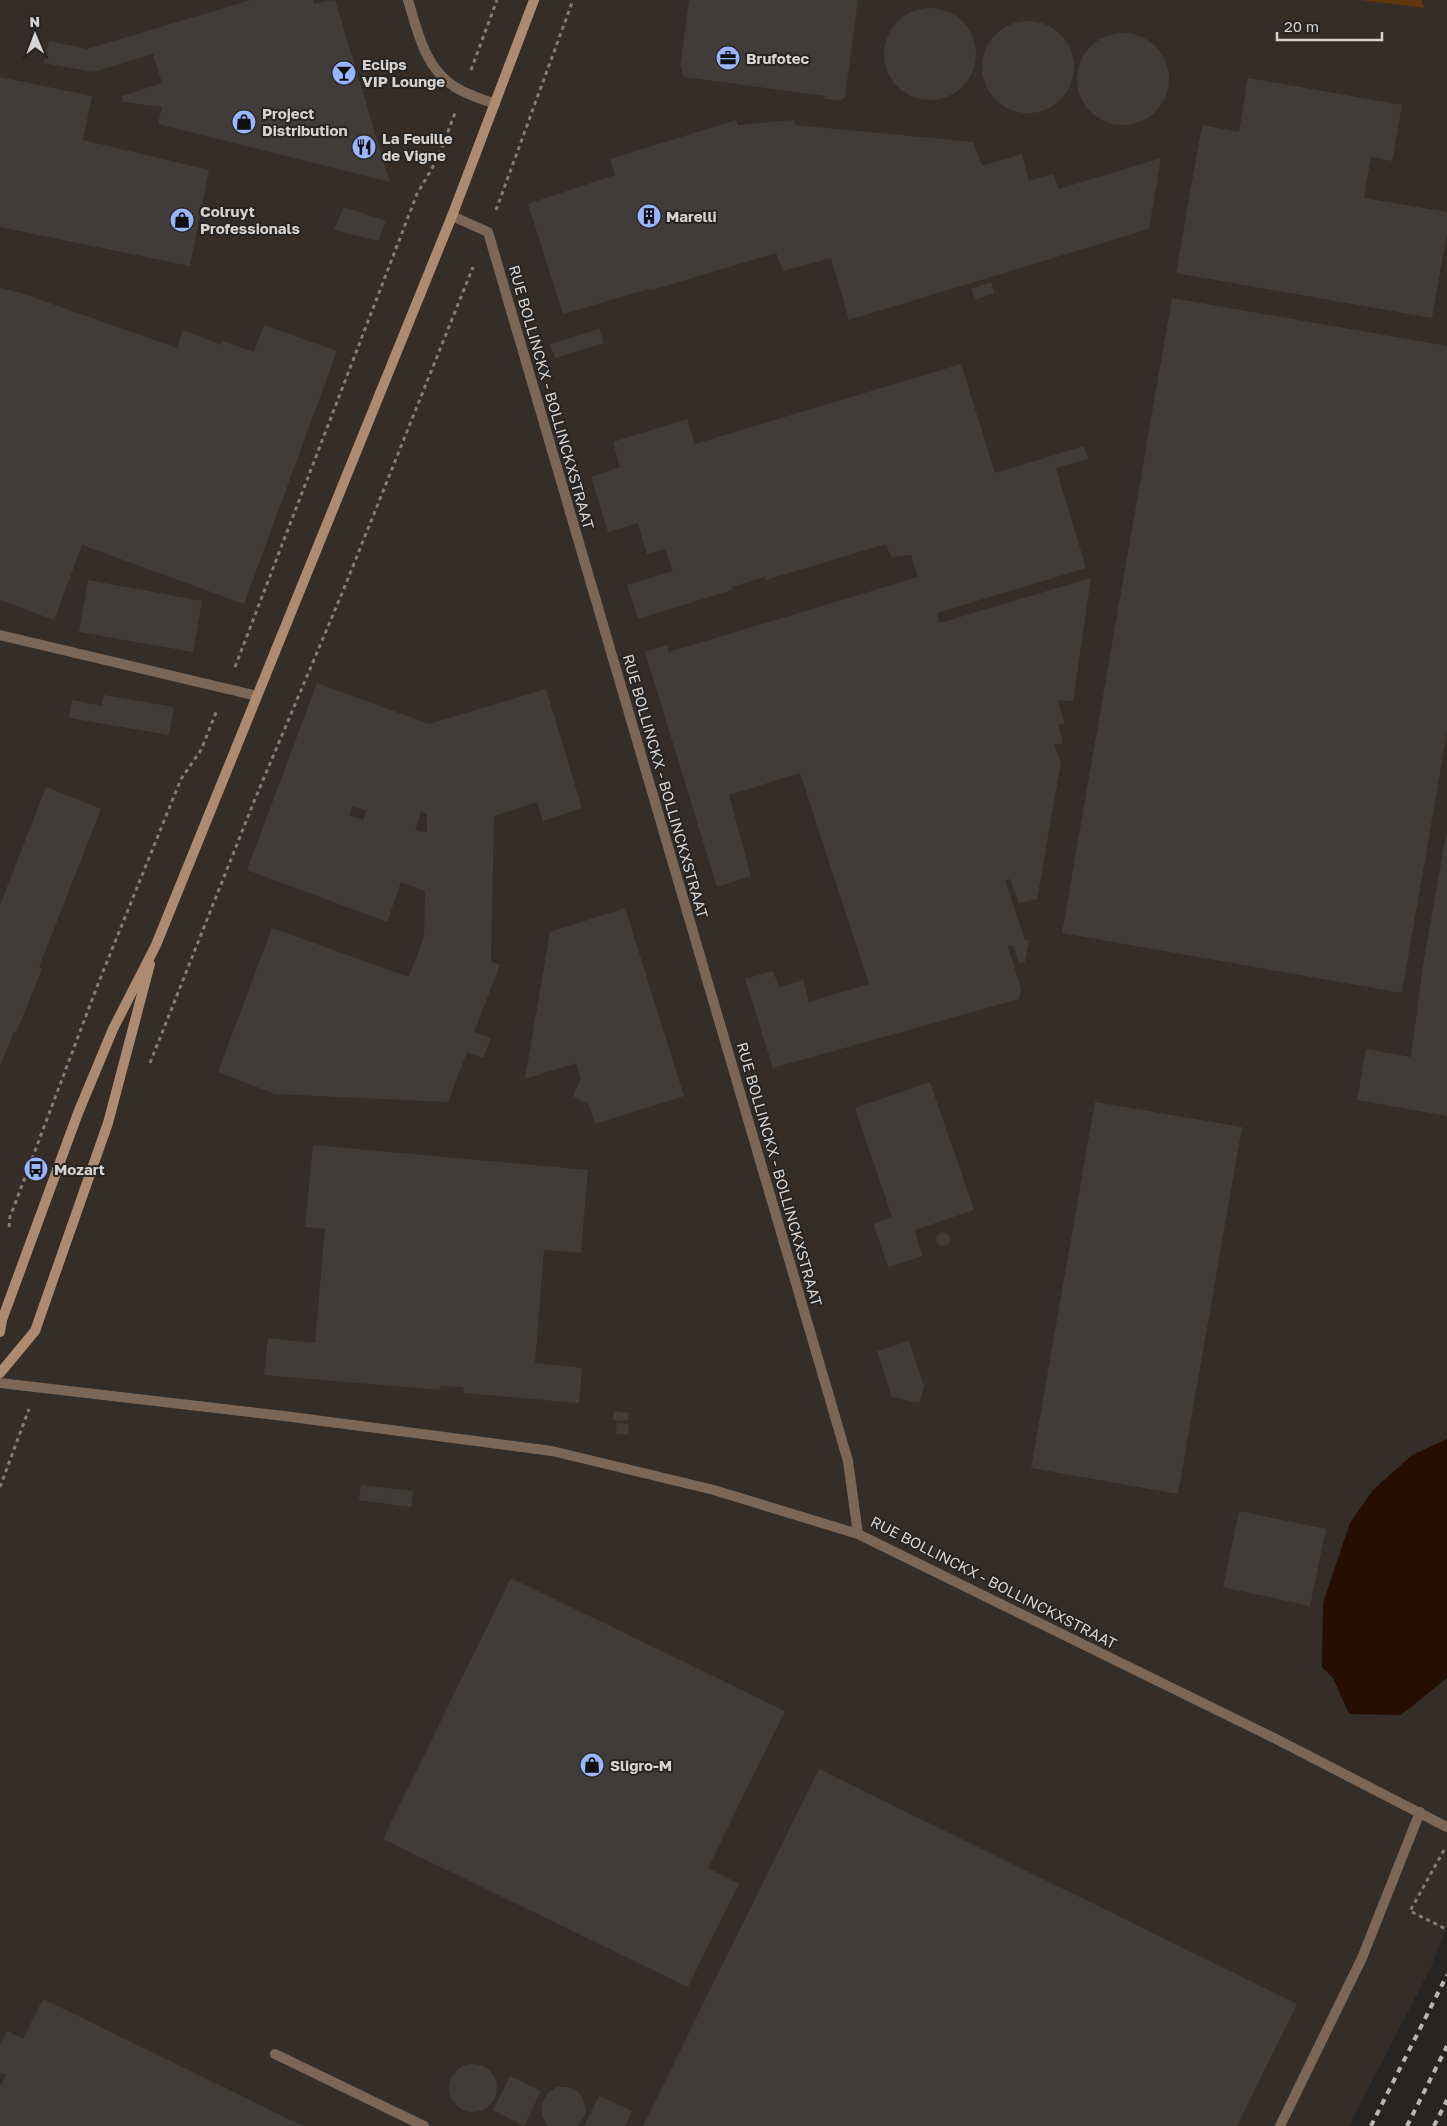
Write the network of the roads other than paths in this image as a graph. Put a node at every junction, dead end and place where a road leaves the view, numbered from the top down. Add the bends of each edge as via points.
1 (408, 0) edge
2 (534, 0) edge
3 (495, 104) junction
4 (452, 216) junction
5 (0, 635) edge
6 (257, 696) junction
7 (156, 945) junction
8 (0, 1332) edge
9 (0, 1373) edge
10 (0, 1383) edge
11 (858, 1534) junction
12 (1420, 1812) junction
13 (1447, 1826) edge
14 (275, 2054) dead end
15 (424, 2126) edge
16 (1280, 2126) edge

1 - 3 street via 427,57 440,76 463,91
2 - 3 street
3 - 4 street
4 - 6 street
4 - 11 street, RUE BOLLINCKX - BOLLINCKXSTRAAT via 488,232 848,1461
5 - 6 street
6 - 7 street
7 - 8 street via 113,1029 78,1113
7 - 9 street via 108,1123 35,1331
10 - 11 street via 552,1451 714,1490
11 - 12 street, RUE BOLLINCKX - BOLLINCKXSTRAAT
12 - 13 street, RUE BOLLINCKX - BOLLINCKXSTRAAT
12 - 16 street via 1362,1958
14 - 15 street

